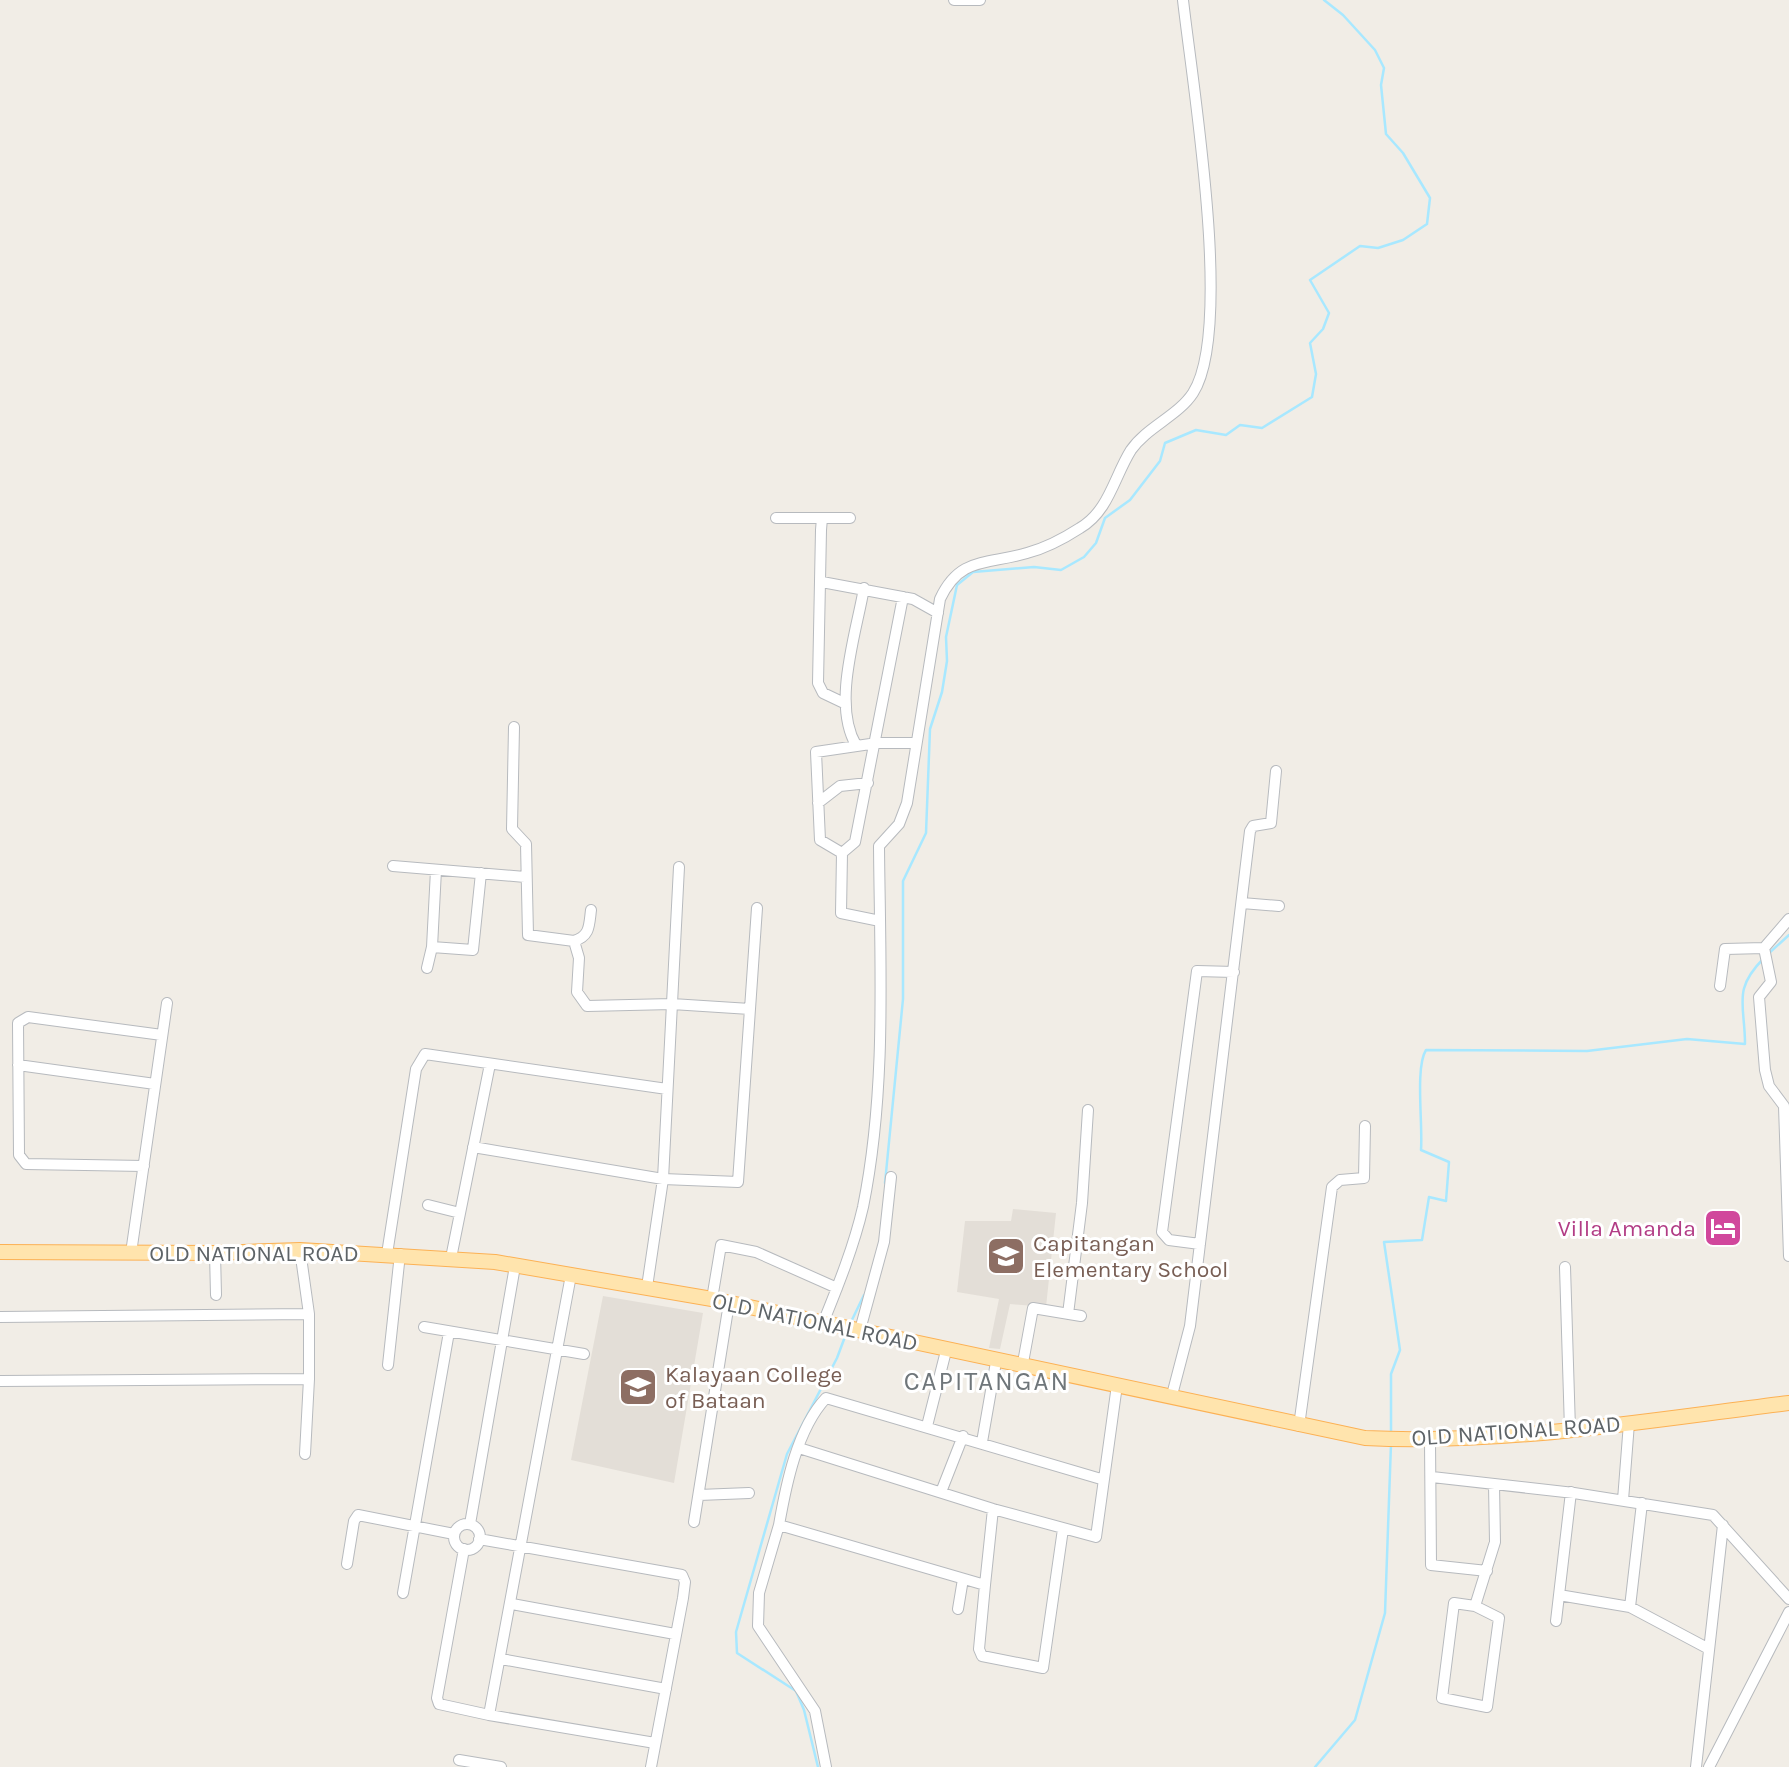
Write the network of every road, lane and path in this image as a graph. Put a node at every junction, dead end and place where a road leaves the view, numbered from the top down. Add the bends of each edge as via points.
1 (954, 0) edge
2 (980, 0) edge
3 (1183, 0) edge
4 (776, 518) dead end
5 (822, 518) junction
6 (850, 518) dead end
7 (822, 582) junction
8 (864, 589) junction
9 (903, 597) junction
10 (938, 612) junction
11 (844, 703) junction
12 (514, 727) dead end
13 (877, 743) junction
14 (916, 743) junction
15 (856, 745) junction
16 (1276, 771) dead end
17 (868, 783) junction
18 (818, 803) junction
19 (842, 853) junction
20 (393, 866) dead end
21 (679, 867) dead end
22 (436, 870) junction
23 (481, 873) junction
24 (525, 877) junction
25 (1242, 903) junction
26 (1279, 906) dead end
27 (757, 908) dead end
28 (591, 910) dead end
29 (1789, 919) edge
30 (880, 921) junction
31 (574, 941) junction
32 (432, 947) junction
33 (1764, 947) junction
34 (427, 968) dead end
35 (1234, 972) junction
36 (1720, 986) dead end
37 (167, 1003) dead end
38 (672, 1004) junction
39 (750, 1009) junction
40 (162, 1035) junction
41 (490, 1064) junction
42 (19, 1065) junction
43 (155, 1084) junction
44 (667, 1089) junction
45 (1773, 1092) junction
46 (1789, 1094) edge
47 (1088, 1110) dead end
48 (1365, 1126) dead end
49 (473, 1147) junction
50 (144, 1166) junction
51 (891, 1177) dead end
52 (663, 1180) junction
53 (428, 1205) dead end
54 (460, 1213) junction
55 (1200, 1244) junction
56 (300, 1250) junction
57 (0, 1252) edge
58 (131, 1252) junction
59 (215, 1254) junction
60 (394, 1254) junction
61 (1789, 1256) edge
62 (451, 1258) junction
63 (515, 1266) junction
64 (1565, 1267) dead end
65 (572, 1275) junction
66 (647, 1287) junction
67 (837, 1288) junction
68 (216, 1295) dead end
69 (712, 1300) junction
70 (729, 1303) junction
71 (309, 1314) junction
72 (1068, 1314) junction
73 (1081, 1316) dead end
74 (0, 1317) edge
75 (823, 1323) junction
76 (424, 1327) dead end
77 (851, 1328) junction
78 (450, 1332) junction
79 (502, 1340) junction
80 (558, 1350) junction
81 (946, 1351) junction
82 (584, 1354) dead end
83 (996, 1362) junction
84 (388, 1365) dead end
85 (1022, 1367) junction
86 (309, 1379) junction
87 (0, 1381) edge
88 (1117, 1385) junction
89 (1172, 1395) junction
90 (1789, 1403) edge
91 (1629, 1423) junction
92 (927, 1426) junction
93 (1299, 1426) junction
94 (1570, 1429) junction
95 (962, 1436) junction
96 (1430, 1441) junction
97 (982, 1442) junction
98 (799, 1448) junction
99 (305, 1454) dead end
100 (1432, 1477) junction
101 (1101, 1479) junction
102 (1494, 1484) junction
103 (941, 1492) junction
104 (1571, 1492) junction
105 (749, 1493) dead end
106 (699, 1495) junction
107 (1623, 1500) junction
108 (1642, 1503) junction
109 (993, 1509) junction
110 (694, 1522) dead end
111 (470, 1524) junction
112 (779, 1525) junction
113 (1723, 1525) junction
114 (415, 1527) junction
115 (1063, 1529) junction
116 (454, 1534) junction
117 (480, 1539) junction
118 (523, 1548) junction
119 (464, 1549) junction
120 (346, 1564) dead end
121 (1487, 1572) junction
122 (963, 1579) junction
123 (985, 1585) junction
124 (403, 1593) dead end
125 (1559, 1595) junction
126 (1789, 1599) edge
127 (512, 1604) junction
128 (1475, 1606) junction
129 (1630, 1607) junction
130 (958, 1609) dead end
131 (1789, 1612) edge
132 (1556, 1621) dead end
133 (675, 1634) junction
134 (1709, 1649) junction
135 (501, 1659) junction
136 (666, 1689) junction
137 (489, 1715) junction
138 (655, 1743) junction
139 (458, 1760) dead end
140 (501, 1767) edge
141 (651, 1767) edge
142 (827, 1767) edge
143 (1696, 1767) edge
144 (1709, 1767) edge

1 - 2 street
3 - 10 street via 1211,282 1202,372 1192,394 1132,449 1109,497 1087,524 1027,553 962,569 949,580
4 - 5 street
5 - 6 street
5 - 7 street
7 - 8 street
7 - 11 street via 818,683 823,693
8 - 9 street
8 - 11 street
9 - 10 street
9 - 13 street
10 - 14 street
11 - 15 street
12 - 24 street via 512,829 526,844
13 - 14 street
13 - 15 street
13 - 17 street
14 - 30 street via 903,813 879,846
15 - 18 street via 816,752
16 - 25 street via 1271,823 1250,831
17 - 18 street via 841,786
17 - 19 street via 855,842
18 - 19 street via 820,840
19 - 30 street via 841,913
20 - 22 street
21 - 38 street
22 - 23 street
22 - 32 street
23 - 24 street
23 - 32 street via 473,950
24 - 31 street via 528,935
25 - 26 street
25 - 35 street
27 - 39 street
28 - 31 street via 588,932
29 - 33 street
30 - 67 street via 883,955 871,1161 862,1209
31 - 38 street via 579,958 577,992 587,1006
32 - 34 street
33 - 36 street via 1725,949
33 - 45 street via 1771,982 1759,997 1765,1070
35 - 55 street
35 - 55 street via 1196,971 1177,1110 1162,1232 1168,1240
37 - 40 street
38 - 39 street
38 - 44 street
39 - 52 street via 737,1182
40 - 42 street via 28,1017 18,1023
40 - 43 street
41 - 44 street
41 - 49 street
41 - 60 street via 425,1054 418,1060
42 - 43 street
42 - 50 street via 19,1155 26,1164
43 - 50 street
44 - 52 street
45 - 46 street
45 - 61 street via 1784,1106
47 - 72 street
48 - 93 street via 1364,1178 1340,1180 1332,1187
49 - 52 street
49 - 54 street
50 - 58 street
51 - 77 street via 884,1242
52 - 66 street
53 - 54 street
54 - 62 street
55 - 89 street via 1190,1326
56 - 59 main road, OLD NATIONAL ROAD
56 - 60 main road, OLD NATIONAL ROAD
56 - 71 street
57 - 58 main road, OLD NATIONAL ROAD
58 - 59 main road, OLD NATIONAL ROAD
59 - 68 street
60 - 62 main road, OLD NATIONAL ROAD
60 - 84 street
62 - 63 main road, OLD NATIONAL ROAD
63 - 65 main road, OLD NATIONAL ROAD
63 - 79 street
64 - 94 street
65 - 66 main road, OLD NATIONAL ROAD
65 - 80 street
66 - 69 main road, OLD NATIONAL ROAD
67 - 69 street via 755,1252 721,1245
67 - 75 street
69 - 70 main road, OLD NATIONAL ROAD
70 - 75 main road, OLD NATIONAL ROAD
70 - 106 street
71 - 74 street
71 - 86 street
72 - 73 street
72 - 85 street via 1034,1308
75 - 77 main road, OLD NATIONAL ROAD
76 - 78 street
77 - 81 main road, OLD NATIONAL ROAD
78 - 79 street
78 - 114 street
79 - 80 street
79 - 111 street
80 - 82 street
80 - 118 street
81 - 83 main road, OLD NATIONAL ROAD
81 - 92 street
83 - 85 main road, OLD NATIONAL ROAD
83 - 97 street
85 - 88 main road, OLD NATIONAL ROAD
86 - 87 street
86 - 99 street
88 - 89 main road, OLD NATIONAL ROAD
88 - 101 street
89 - 93 main road, OLD NATIONAL ROAD
90 - 91 main road, OLD NATIONAL ROAD
91 - 94 main road, OLD NATIONAL ROAD
91 - 107 street
92 - 95 street
92 - 98 street via 827,1398
93 - 96 main road, OLD NATIONAL ROAD
94 - 96 main road, OLD NATIONAL ROAD
95 - 97 street
95 - 103 street
96 - 100 street
97 - 101 street
98 - 103 street
98 - 112 street
100 - 102 street
100 - 121 street via 1431,1565
101 - 115 street via 1096,1537
102 - 104 street
102 - 121 street via 1495,1542
103 - 109 street
104 - 107 street
104 - 125 street
105 - 106 street
106 - 110 street
107 - 108 street
108 - 113 street via 1713,1515
108 - 129 street
109 - 115 street
109 - 123 street
111 - 116 street
111 - 117 street
112 - 122 street
112 - 142 street via 759,1593 758,1626 815,1711
113 - 126 street
113 - 134 street
114 - 116 street
114 - 120 street via 358,1515
114 - 124 street
115 - 123 street via 1043,1668 982,1656
116 - 119 street via 457,1545
117 - 118 street
117 - 119 street
118 - 127 street
118 - 133 street via 682,1576 685,1582
119 - 137 street via 437,1698 445,1707
121 - 128 street
122 - 123 street
122 - 130 street
125 - 129 street
125 - 132 street
127 - 133 street
127 - 135 street
128 - 128 street via 1499,1618 1487,1707 1442,1698 1454,1603
129 - 134 street
131 - 144 street
133 - 136 street
134 - 143 street
135 - 136 street
135 - 137 street
136 - 138 street
137 - 138 street
138 - 141 street
139 - 140 street

